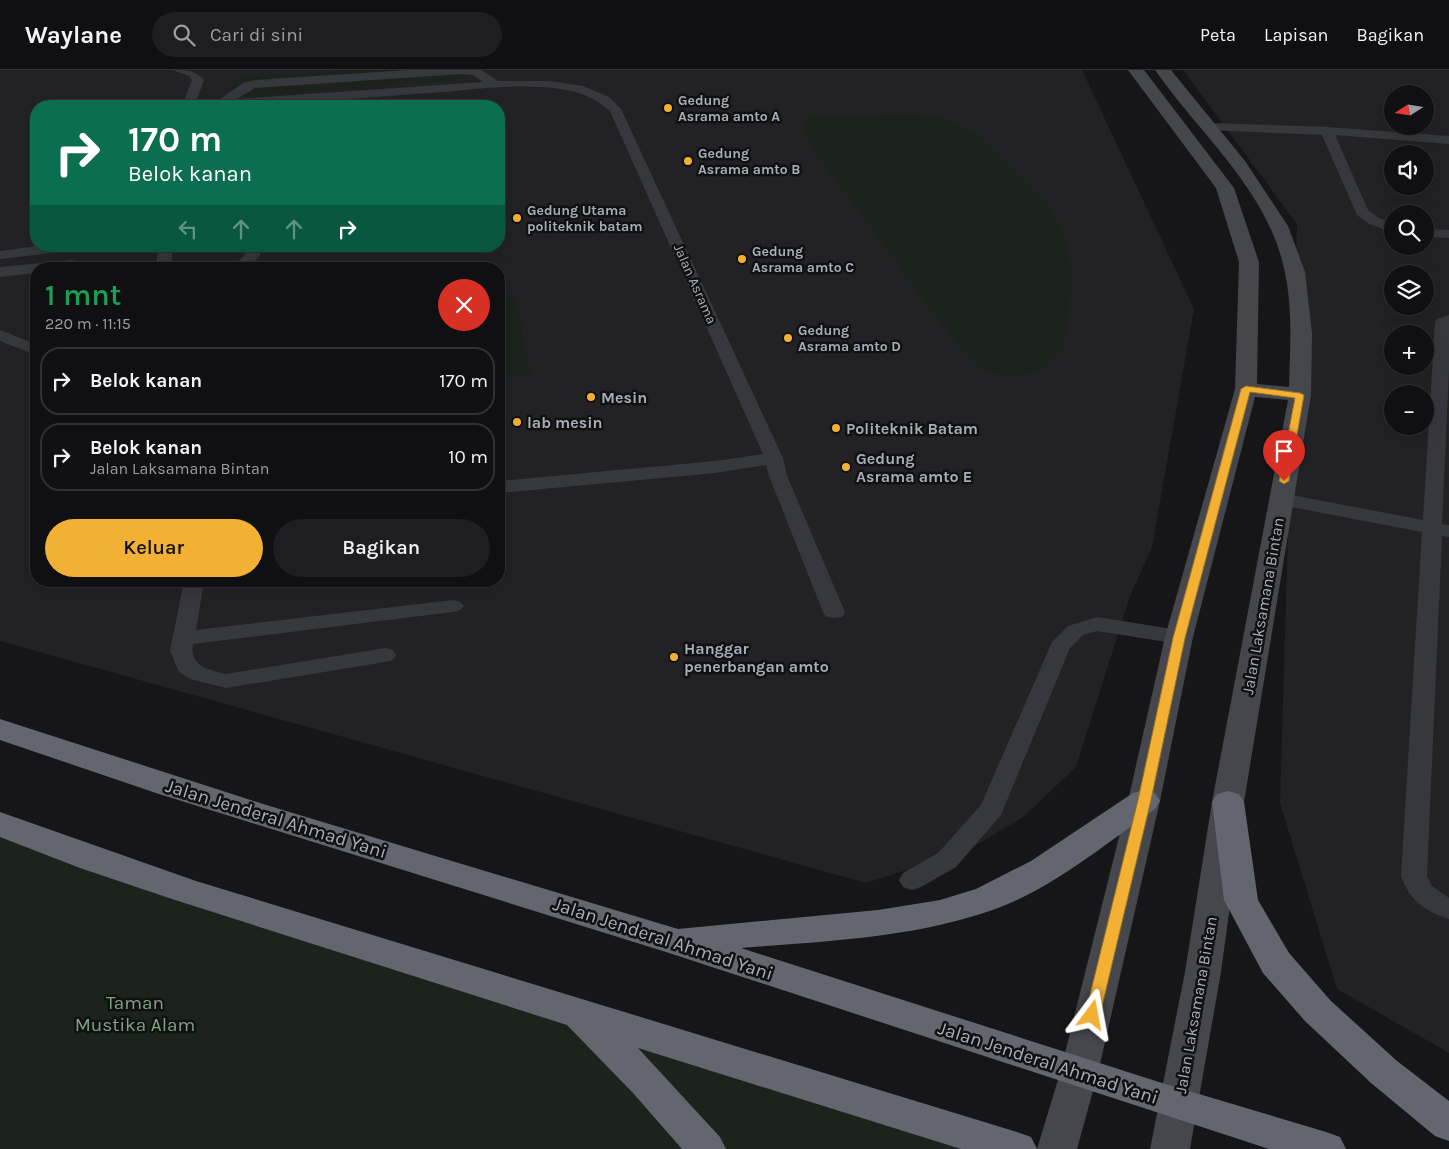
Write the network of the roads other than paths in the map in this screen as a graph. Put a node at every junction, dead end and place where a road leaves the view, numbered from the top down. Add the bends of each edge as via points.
1 (179, 70) edge
2 (1136, 70) edge
3 (1163, 70) edge
4 (494, 84) junction
5 (190, 100) edge
6 (228, 100) edge
7 (299, 100) edge
8 (1210, 127) junction
9 (1327, 131) junction
10 (1449, 140) edge
11 (1384, 225) edge
12 (1434, 233) edge
13 (1449, 234) edge
14 (30, 252) edge
15 (253, 252) edge
16 (0, 255) edge
17 (246, 262) edge
18 (30, 270) edge
19 (0, 272) edge
20 (1449, 320) edge
21 (0, 335) edge
22 (30, 348) edge
23 (1246, 389) junction
24 (1300, 395) junction
25 (774, 458) junction
26 (505, 486) edge
27 (1281, 499) junction
28 (1441, 529) edge
29 (193, 587) edge
30 (454, 606) dead end
31 (834, 612) dead end
32 (184, 638) junction
33 (1179, 638) junction
34 (385, 655) dead end
35 (0, 729) edge
36 (1144, 800) junction
37 (1228, 802) junction
38 (0, 824) edge
39 (912, 880) dead end
40 (1449, 909) edge
41 (675, 941) junction
42 (577, 1014) junction
43 (1079, 1073) junction
44 (1179, 1106) junction
45 (1449, 1124) edge
46 (706, 1149) edge
47 (1017, 1149) edge
48 (1057, 1149) edge
49 (1170, 1149) edge
50 (1326, 1149) edge

1 - 5 lane via 193,74 198,80
2 - 23 main road via 1225,188 1249,262
3 - 8 main road, Jalan Laksamana Bintan
4 - 6 lane via 476,72 462,70 265,83 247,86
4 - 7 lane, Jalan Asrama
4 - 25 lane, Jalan Asrama via 562,87 598,95 615,108
8 - 9 lane
8 - 24 main road, Jalan Laksamana Bintan via 1281,228 1299,296
9 - 10 lane
9 - 11 lane via 1362,212
12 - 13 lane
14 - 16 lane
15 - 17 lane
18 - 19 lane
20 - 28 lane via 1443,322
21 - 22 lane
23 - 24 main road
23 - 33 main road
24 - 27 main road, Jalan Laksamana Bintan
25 - 26 lane via 715,467
25 - 31 lane, Jalan Asrama via 778,476
27 - 28 lane
27 - 37 main road, Jalan Laksamana Bintan
28 - 40 lane via 1414,876 1429,900
29 - 32 lane
30 - 32 lane
32 - 34 lane via 181,651 187,667 198,674 226,681
33 - 36 main road
33 - 39 lane via 1096,624 1071,632 1060,647 992,809 947,860
35 - 41 highway, Jalan Jenderal Ahmad Yani via 102,766
36 - 41 highway via 1043,870 988,898 940,912 878,923
36 - 43 main road
37 - 44 main road, Jalan Laksamana Bintan
37 - 45 highway via 1241,900 1276,963 1318,1011 1384,1072
38 - 42 highway via 76,854
41 - 43 highway, Jalan Jenderal Ahmad Yani
42 - 46 highway via 622,1055
42 - 47 highway
43 - 44 highway, Jalan Jenderal Ahmad Yani
43 - 48 main road
44 - 49 main road, Jalan Laksamana Bintan
44 - 50 highway, Jalan Jenderal Ahmad Yani

